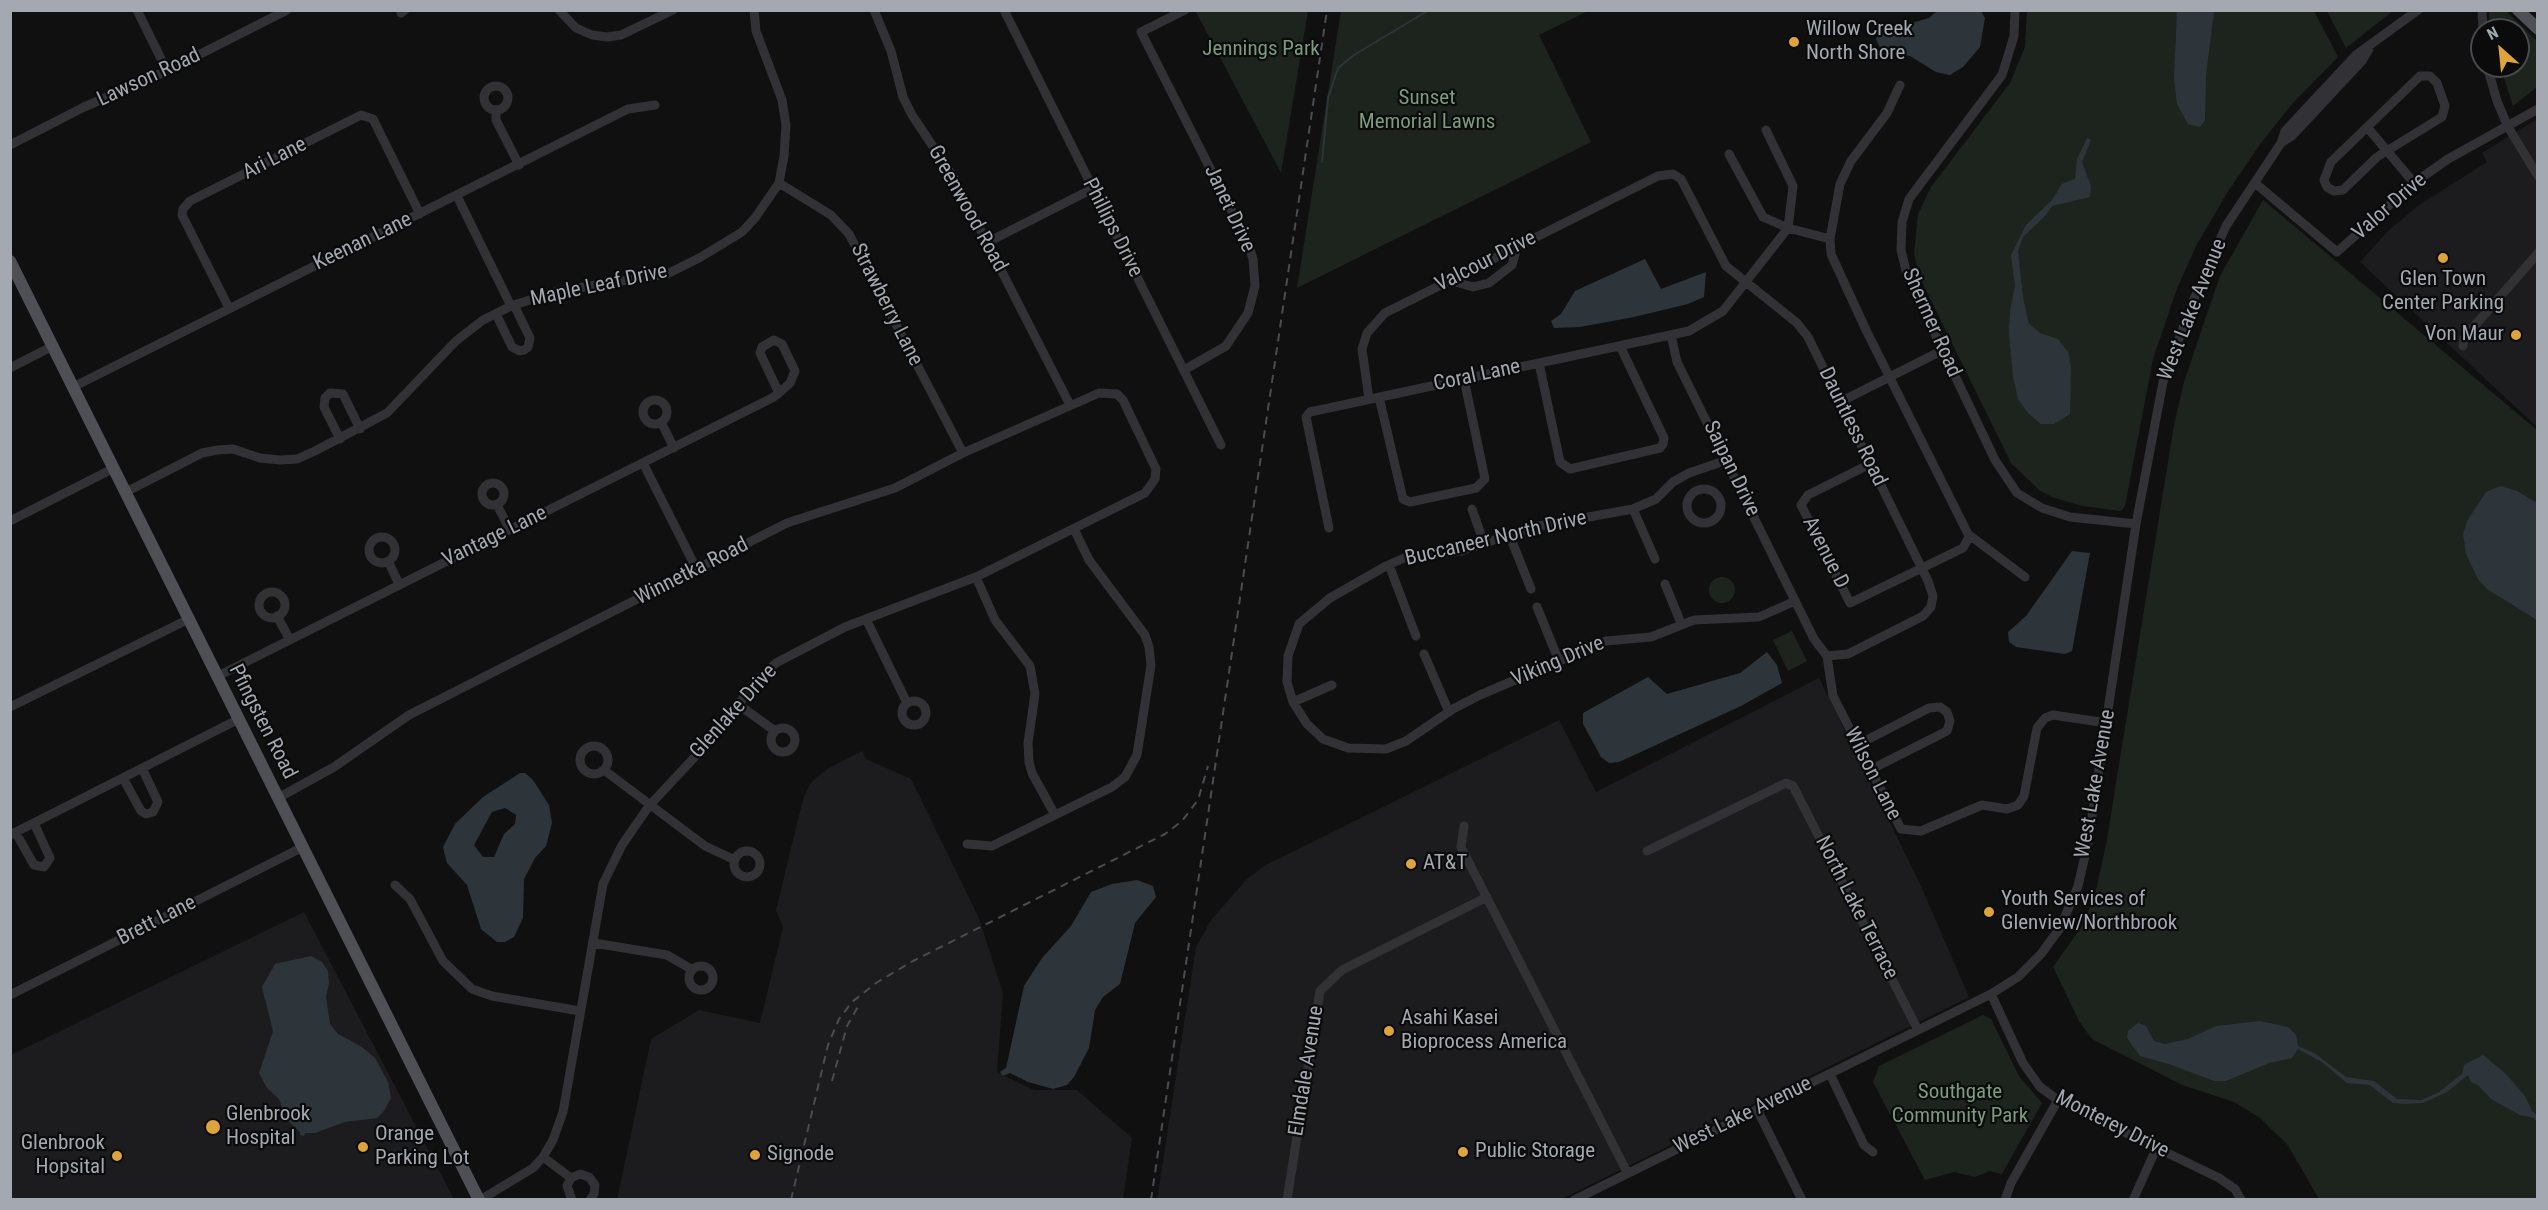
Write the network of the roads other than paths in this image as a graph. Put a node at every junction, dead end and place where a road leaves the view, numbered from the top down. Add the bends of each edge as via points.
1 (137, 10) edge
2 (287, 10) edge
3 (558, 10) edge
4 (673, 10) edge
5 (754, 10) edge
6 (874, 10) edge
7 (1005, 10) edge
8 (1185, 10) edge
9 (2015, 10) edge
10 (2418, 10) edge
11 (2518, 10) edge
12 (2538, 29) edge
13 (167, 71) junction
14 (2490, 78) edge
15 (1900, 86) dead end
16 (655, 105) dead end
17 (2538, 109) edge
18 (496, 110) dead end
19 (2367, 127) junction
20 (2508, 127) junction
21 (1766, 130) dead end
22 (10, 145) edge
23 (2387, 150) junction
24 (1729, 154) dead end
25 (519, 165) junction
26 (1673, 174) joint
27 (2538, 176) edge
28 (779, 183) junction
29 (2255, 183) junction
30 (2414, 183) junction
31 (1092, 189) junction
32 (457, 196) junction
33 (420, 214) junction
34 (1788, 228) junction
35 (1830, 239) junction
36 (988, 242) junction
37 (1517, 247) junction
38 (2538, 253) edge
39 (10, 261) edge
40 (1449, 280) junction
41 (1747, 284) junction
42 (512, 305) junction
43 (229, 308) junction
44 (496, 314) junction
45 (1671, 335) junction
46 (53, 346) junction
47 (1620, 346) junction
48 (2463, 346) dead end
49 (1941, 351) junction
50 (1539, 363) junction
51 (10, 368) edge
52 (1184, 370) junction
53 (1889, 377) junction
54 (1464, 379) junction
55 (73, 387) junction
56 (775, 395) junction
57 (1379, 397) junction
58 (1369, 399) junction
59 (1839, 399) junction
60 (1123, 400) joint
61 (1070, 404) junction
62 (661, 422) dead end
63 (360, 429) junction
64 (340, 439) junction
65 (1221, 445) dead end
66 (674, 448) junction
67 (963, 453) junction
68 (1727, 460) junction
69 (643, 463) junction
70 (1870, 464) junction
71 (114, 468) junction
72 (1689, 472) junction
73 (1698, 489) dead end
74 (126, 492) junction
75 (497, 505) dead end
76 (1472, 509) dead end
77 (1633, 509) junction
78 (10, 521) edge
79 (2136, 524) junction
80 (1329, 528) dead end
81 (1074, 529) junction
82 (510, 530) junction
83 (1509, 534) junction
84 (1969, 537) junction
85 (1484, 543) junction
86 (1655, 559) dead end
87 (388, 561) dead end
88 (1389, 564) junction
89 (1921, 568) junction
90 (697, 570) junction
91 (976, 577) junction
92 (2025, 577) dead end
93 (399, 584) junction
94 (1665, 584) dead end
95 (1531, 589) dead end
96 (1795, 601) junction
97 (1537, 607) dead end
98 (277, 616) dead end
99 (189, 619) junction
100 (866, 619) junction
101 (1681, 623) junction
102 (1416, 636) dead end
103 (290, 640) junction
104 (1425, 654) dead end
105 (1827, 656) junction
106 (1559, 661) junction
107 (218, 676) junction
108 (1332, 685) dead end
109 (1293, 702) junction
110 (907, 703) dead end
111 (739, 705) junction
112 (10, 707) edge
113 (1449, 712) junction
114 (239, 719) junction
115 (2107, 723) junction
116 (775, 731) dead end
117 (1857, 745) junction
118 (1366, 751) joint
119 (142, 768) junction
120 (603, 770) dead end
121 (1870, 770) junction
122 (123, 778) junction
123 (278, 798) junction
124 (649, 806) junction
125 (1055, 815) junction
126 (34, 823) junction
127 (1464, 826) dead end
128 (13, 834) edge
129 (967, 844) dead end
130 (303, 847) junction
131 (1647, 850) dead end
132 (735, 860) dead end
133 (395, 885) dead end
134 (1487, 897) junction
135 (594, 943) junction
136 (691, 969) dead end
137 (1990, 994) junction
138 (10, 995) edge
139 (580, 1011) junction
140 (1918, 1030) junction
141 (1830, 1074) junction
142 (2058, 1100) junction
143 (1758, 1110) junction
144 (2156, 1149) junction
145 (1873, 1152) dead end
146 (543, 1157) junction
147 (1627, 1172) junction
148 (571, 1178) junction
149 (479, 1200) edge
150 (572, 1200) edge
151 (590, 1200) edge
152 (1287, 1200) edge
153 (1574, 1200) edge
154 (1802, 1200) edge
155 (2005, 1200) edge
156 (2133, 1200) edge
157 (2241, 1200) edge

1 - 13 street
2 - 13 street, Lawson Road
3 - 4 street via 576,28 607,37 621,35
5 - 28 street, Maple Leaf Drive via 756,31 782,100 786,125
6 - 36 street, Greenwood Road via 907,106 954,178
7 - 31 street, Phillips Drive
8 - 52 street, Janet Drive via 1141,32 1248,243 1255,286 1248,313 1226,346
9 - 49 street, Shermer Road via 2014,36 2002,75 1919,184 1902,222 1901,250 1907,275
10 - 29 street, West Lake Avenue via 2356,55 2323,88 2285,131 2282,143
11 - 12 main road
13 - 22 street, Lawson Road
14 - 20 street
15 - 35 street via 1840,184
16 - 25 street, Keenan Lane via 628,109
17 - 20 street, Valor Drive
18 - 25 street via 496,120
19 - 23 street
19 - 23 street via 2331,162 2324,180 2327,187 2343,190
19 - 23 street via 2421,76 2430,76 2437,83 2445,106 2442,117
20 - 27 street
20 - 30 street, Valor Drive via 2448,159
21 - 34 street via 1793,186
23 - 30 street
24 - 34 street via 1763,217
25 - 32 street, Keenan Lane
26 - 37 street, Valcour Drive via 1658,176
26 - 41 street, Dauntless Road via 1684,185 1720,258
28 - 42 street, Maple Leaf Drive via 742,232 667,274 558,291
28 - 67 street, Strawberry Lane via 831,215 849,234
29 - 30 street, Valor Drive via 2337,252
29 - 79 street, West Lake Avenue via 2223,233 2163,382
31 - 36 street
31 - 52 street, Phillips Drive
32 - 33 street, Keenan Lane
32 - 42 street
33 - 43 street, Keenan Lane
33 - 43 street, Ari Lane via 370,116 361,115 190,201 183,209 182,215
34 - 35 street
34 - 41 street, Coral Lane
35 - 53 street via 1831,254
36 - 61 street, Greenwood Road
37 - 40 street, Valcour Drive
37 - 40 street via 1512,265 1489,283 1473,287
38 - 48 street via 2464,338
39 - 46 main road, Pfingsten Road
40 - 58 street, Valcour Drive via 1385,313 1367,333 1362,361
41 - 45 street, Coral Lane via 1712,319
41 - 59 street, Dauntless Road via 1797,323
42 - 44 street, Maple Leaf Drive
42 - 44 street via 530,338 524,350 512,347
43 - 55 street, Keenan Lane
44 - 63 street, Maple Leaf Drive via 456,341 387,413
45 - 47 street, Coral Lane
45 - 68 street, Saipan Drive via 1677,362
46 - 51 street
46 - 55 main road, Pfingsten Road
47 - 50 street, Coral Lane
47 - 50 street via 1664,438 1660,448 1570,469 1563,466
49 - 53 street
49 - 79 street, Shermer Road via 1995,460 2018,493 2042,508 2070,517
50 - 54 street, Coral Lane
52 - 65 street, Phillips Drive
53 - 59 street
53 - 84 street
54 - 57 street, Coral Lane
54 - 57 street via 1485,479 1482,485 1465,491 1410,502 1403,499
55 - 71 main road, Pfingsten Road
56 - 56 street via 795,377 795,371 782,344 774,340 762,347 760,354
56 - 66 street, Vantage Lane
57 - 58 street, Coral Lane
58 - 80 street, Coral Lane via 1310,412 1306,417
59 - 70 street, Dauntless Road
60 - 61 street, Winnetka Road via 1108,391
60 - 81 street, Glenlake Drive via 1156,469 1155,479 1145,493
61 - 67 street, Winnetka Road
62 - 66 street
63 - 64 street, Maple Leaf Drive
63 - 64 street via 343,394 330,393 324,398 324,407
64 - 74 street, Maple Leaf Drive via 297,459 260,458 233,449 202,453
66 - 69 street, Vantage Lane
67 - 90 street, Winnetka Road via 895,488 787,523
68 - 72 street, Buccaneer North Drive
68 - 96 street, Saipan Drive
69 - 82 street, Vantage Lane
69 - 90 street
70 - 89 street, Dauntless Road
70 - 89 street, Avenue D via 1808,495 1801,506 1851,603
71 - 74 main road, Pfingsten Road
71 - 78 street
72 - 73 street
72 - 77 street, Buccaneer North Drive via 1656,499
74 - 99 main road, Pfingsten Road
75 - 82 street
76 - 85 street
77 - 83 street, Buccaneer North Drive
77 - 86 street
79 - 115 street, West Lake Avenue
81 - 91 street, Glenlake Drive
81 - 125 street via 1089,561 1145,635 1150,665 1137,756 1132,767 1112,787
82 - 93 street, Vantage Lane
83 - 85 street, Buccaneer North Drive
83 - 95 street
84 - 89 street via 1963,548
84 - 92 street
85 - 88 street, Buccaneer North Drive
87 - 93 street
88 - 102 street
88 - 109 street, Buccaneer North Drive via 1330,598 1299,624 1288,656 1287,682
89 - 105 street, Dauntless Road via 1933,596 1926,614 1848,654
90 - 123 street, Winnetka Road via 409,715 334,767
91 - 100 street, Glenlake Drive
91 - 125 street via 995,620 1030,666 1035,694 1029,762
93 - 103 street, Vantage Lane
94 - 101 street
96 - 101 street, Viking Drive via 1759,617
96 - 105 street, Saipan Drive
97 - 106 street
98 - 103 street
99 - 107 main road, Pfingsten Road
99 - 112 street
100 - 110 street
100 - 111 street, Glenlake Drive via 776,663 756,681
101 - 106 street, Viking Drive via 1644,639 1606,641
103 - 107 street, Vantage Lane
104 - 113 street
105 - 117 street, Wilson Lane via 1833,696
106 - 113 street, Viking Drive
107 - 114 main road, Pfingsten Road
108 - 109 street
109 - 118 street, Buccaneer North Drive via 1307,724 1323,738
111 - 116 street
111 - 124 street, Glenlake Drive
113 - 118 street, Viking Drive via 1398,745
114 - 119 street
114 - 123 main road, Pfingsten Road
115 - 121 street, Wilson Lane via 2045,717 2037,728 2022,802 2007,809 1975,807 1921,831 1907,831 1897,824
115 - 137 street, West Lake Avenue via 2088,843 2078,886 2060,928 2018,977
117 - 121 street, Wilson Lane
117 - 121 street via 1929,708 1940,707 1947,712 1947,731
119 - 122 street
119 - 122 street via 157,798 153,812 141,811
120 - 124 street
122 - 126 street
123 - 130 main road, Pfingsten Road
124 - 132 street via 705,846
124 - 135 street, Glenlake Drive via 622,845 603,884
125 - 129 street via 992,846
126 - 128 street
126 - 128 street via 50,858 44,867 34,865
127 - 134 street via 1461,848
130 - 138 street, Brett Lane
130 - 149 main road, Pfingsten Road
131 - 140 street, North Lake Terrace via 1786,783 1793,786
133 - 139 street via 410,899 443,961 472,989
134 - 147 street
134 - 152 street, Elmdale Avenue via 1342,970 1320,991
135 - 136 street via 667,955
135 - 139 street, Glenlake Drive
137 - 140 street, West Lake Avenue
137 - 142 street, Monterey Drive via 2023,1063 2040,1087
139 - 146 street, Glenlake Drive via 563,1112
140 - 141 street, West Lake Avenue
141 - 143 street, West Lake Avenue
141 - 145 street via 1864,1145
142 - 144 street, Monterey Drive
142 - 155 street
143 - 147 street, West Lake Avenue
143 - 154 street
144 - 156 street
144 - 157 street, Monterey Drive via 2219,1178 2235,1189
146 - 148 street
146 - 149 street, Glenlake Drive via 517,1180
147 - 153 street, West Lake Avenue
148 - 150 street via 567,1191
148 - 151 street via 580,1174 593,1180 595,1190

